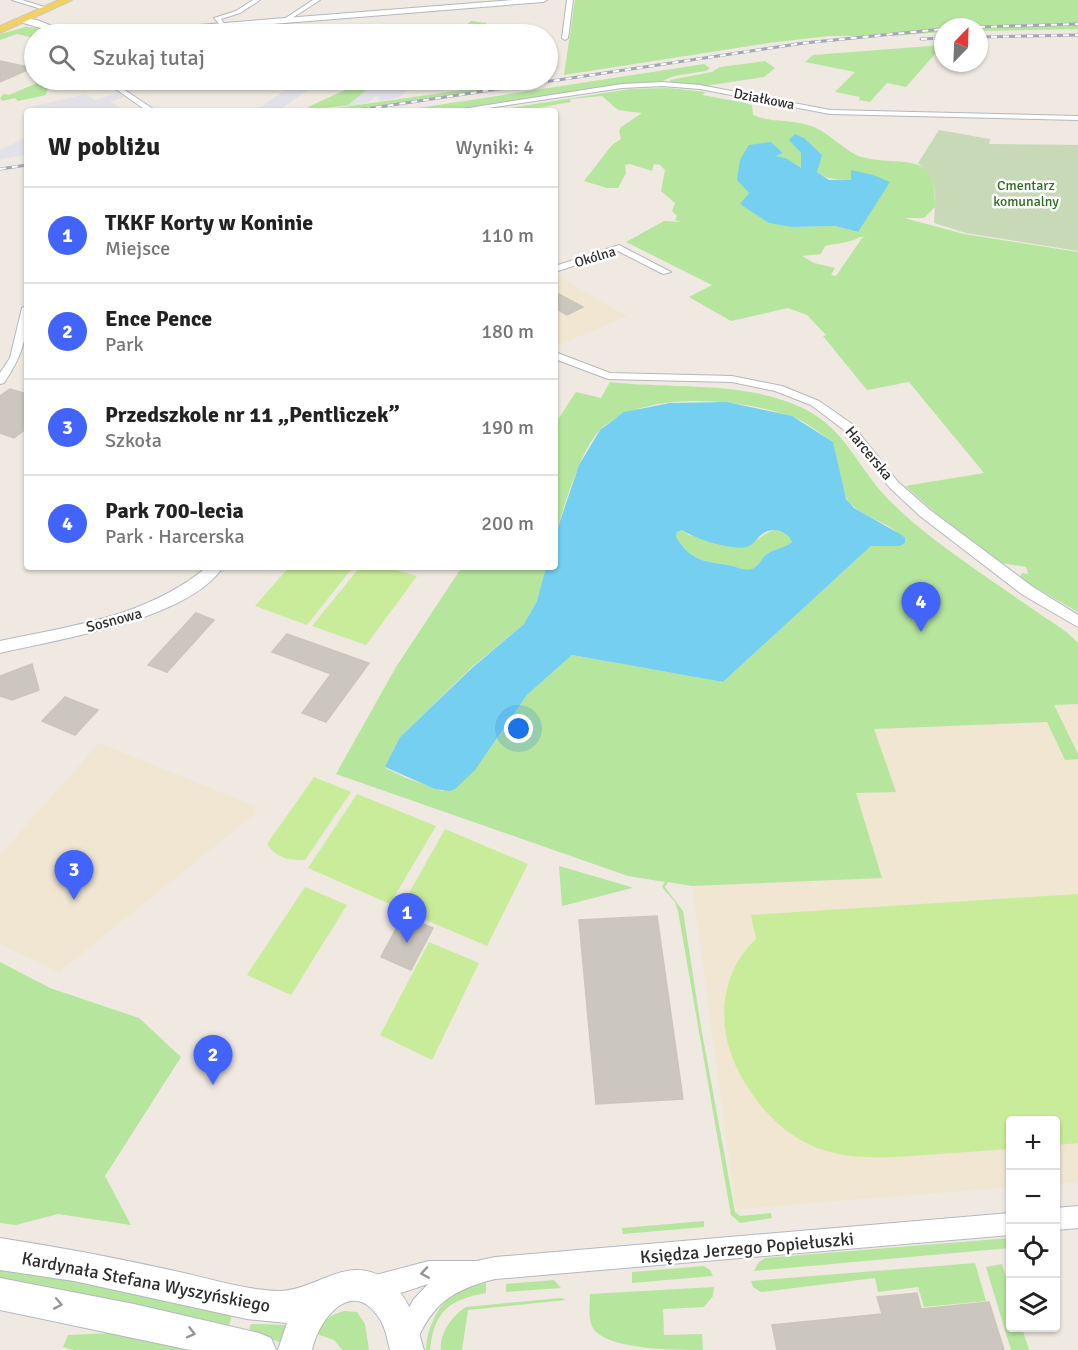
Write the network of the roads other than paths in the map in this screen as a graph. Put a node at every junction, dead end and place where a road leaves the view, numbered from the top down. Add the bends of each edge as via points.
1 (15, 0) edge
2 (67, 0) edge
3 (257, 0) edge
4 (318, 0) edge
5 (543, 0) edge
6 (570, 0) edge
7 (469, 3) edge
8 (48, 9) junction
9 (284, 21) junction
10 (26, 22) junction
11 (35, 24) edge
12 (222, 24) edge
13 (248, 24) edge
14 (4, 29) edge
15 (565, 38) dead end
16 (121, 90) edge
17 (148, 108) edge
18 (473, 108) edge
19 (1078, 118) edge
20 (558, 268) edge
21 (666, 272) dead end
22 (24, 320) edge
23 (558, 356) edge
24 (0, 381) edge
25 (213, 570) edge
26 (1078, 622) edge
27 (0, 647) edge
28 (1078, 1217) edge
29 (1060, 1219) edge
30 (1006, 1224) edge
31 (0, 1254) edge
32 (483, 1271) junction
33 (365, 1286) junction
34 (0, 1294) edge
35 (327, 1294) junction
36 (405, 1347) edge
37 (259, 1350) edge
38 (295, 1350) edge

1 - 8 street
2 - 8 main road
3 - 12 street via 238,12 217,18
4 - 9 street
5 - 7 street
6 - 15 street
7 - 9 street
8 - 10 main road
9 - 13 street
10 - 11 street
10 - 14 main road
16 - 17 street
18 - 19 street, Działkowa via 622,86 662,84 707,88 830,112
20 - 21 street, Okólna via 619,248
22 - 24 street via 15,358
23 - 26 street, Harcerska via 608,376 732,378 778,388 815,403 848,426 894,485 925,513 1029,591
25 - 27 street, Sosnowa via 174,599 136,616
28 - 29 street
30 - 32 street, Księdza Jerzego Popiełuszki
31 - 35 main road, Kardynała Stefana Wyszyńskiego via 74,1265 278,1307 300,1305
32 -> 33 street, Księdza Jerzego Popiełuszki via 441,1270 382,1286
32 - 36 street, Księdza Jerzego Popiełuszki via 431,1294 418,1312
33 - 35 main road, Kardynała Stefana Wyszyńskiego via 352,1285
33 - 36 main road via 387,1300
34 -> 37 main road
35 - 38 main road via 306,1316

